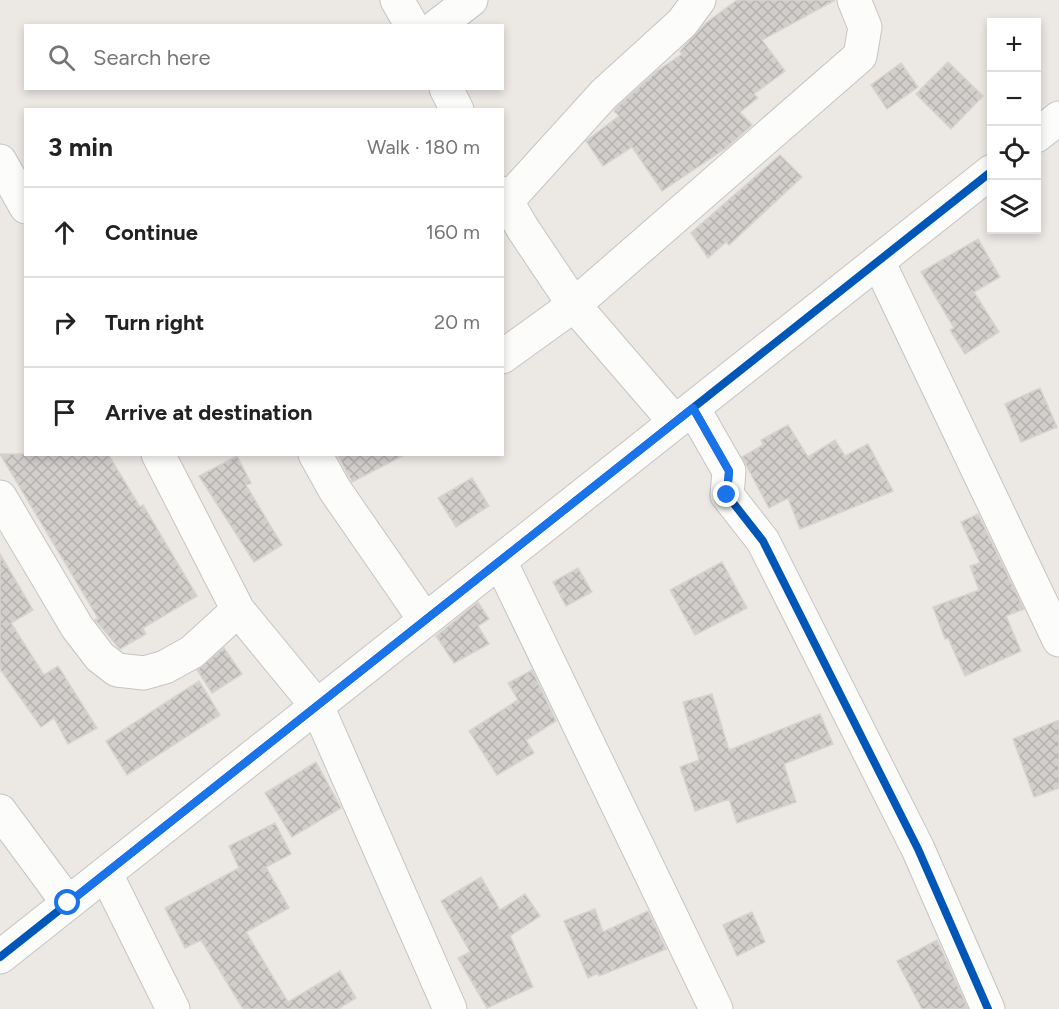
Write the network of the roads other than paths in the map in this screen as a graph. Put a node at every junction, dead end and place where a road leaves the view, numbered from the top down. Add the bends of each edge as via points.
1 (397, 0) edge
2 (471, 0) edge
3 (699, 0) edge
4 (854, 0) edge
5 (411, 24) edge
6 (440, 24) edge
7 (447, 90) edge
8 (456, 108) edge
9 (1059, 118) edge
10 (1041, 132) edge
11 (0, 162) edge
12 (987, 175) edge
13 (505, 197) edge
14 (24, 204) edge
15 (878, 261) junction
16 (574, 305) junction
17 (504, 356) edge
18 (684, 415) junction
19 (159, 456) edge
20 (316, 456) edge
21 (0, 497) edge
22 (500, 561) junction
23 (238, 610) junction
24 (425, 620) junction
25 (1059, 640) edge
26 (317, 706) junction
27 (0, 811) edge
28 (106, 874) junction
29 (68, 903) junction
30 (0, 957) edge
31 (172, 1009) edge
32 (450, 1009) edge
33 (716, 1009) edge
34 (988, 1009) edge

1 - 5 street
2 - 6 street
3 - 13 street via 682,22 604,94
4 - 16 street via 865,27 860,56
7 - 8 street
9 - 10 street
11 - 14 street
12 - 15 street
13 - 16 street
15 - 18 street
15 - 25 street
16 - 17 street
16 - 18 street
18 - 22 street
18 - 34 street via 729,471 727,495 774,563 918,849
19 - 23 street
20 - 24 street via 335,490
21 - 23 street via 77,627 100,657 117,670 144,673 165,667 192,652
22 - 24 street
22 - 33 street
23 - 26 street
24 - 26 street
26 - 28 street
26 - 32 street
27 - 29 street
28 - 29 street
28 - 31 street
29 - 30 street

